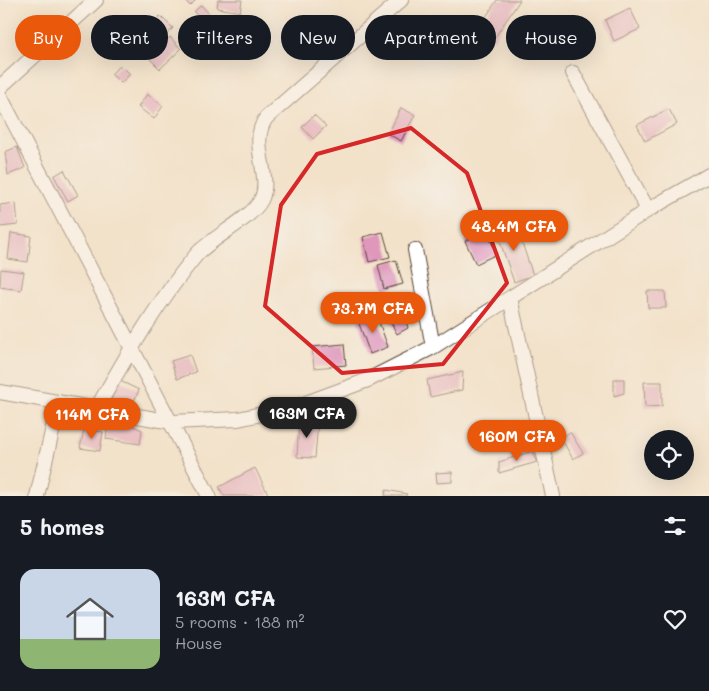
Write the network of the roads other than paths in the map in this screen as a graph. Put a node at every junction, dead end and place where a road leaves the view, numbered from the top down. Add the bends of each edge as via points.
1 (96, 0) edge
2 (401, 0) edge
3 (573, 73) dead end
4 (0, 87) edge
5 (0, 96) edge
6 (709, 175) edge
7 (648, 210) junction
8 (415, 250) dead end
9 (510, 298) junction
10 (132, 347) junction
11 (432, 347) junction
12 (0, 392) edge
13 (59, 402) junction
14 (97, 408) junction
15 (172, 422) junction
16 (37, 496) edge
17 (209, 496) edge
18 (553, 496) edge

1 - 4 street
2 - 10 street via 266,118 259,134 264,191 261,201 199,252
3 - 7 street
5 - 10 street
6 - 7 street
7 - 9 street
8 - 11 street
9 - 11 street
9 - 18 street
10 - 14 street
10 - 15 street
11 - 15 street via 368,380 295,407 238,419
12 - 13 street
13 - 14 street
13 - 16 street
14 - 15 street
15 - 17 street

